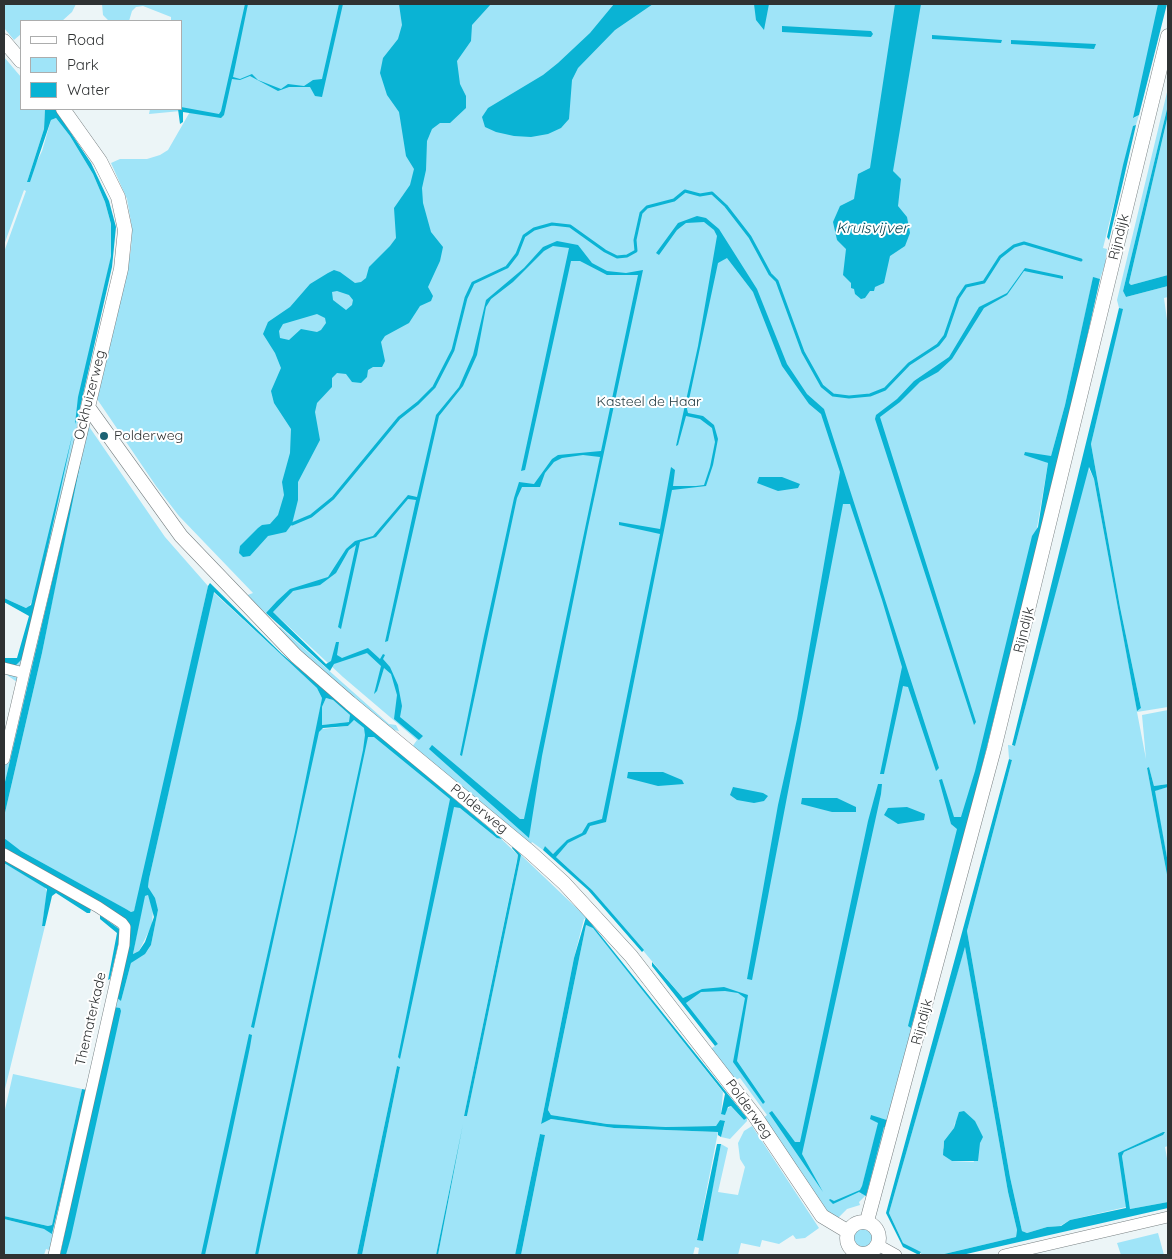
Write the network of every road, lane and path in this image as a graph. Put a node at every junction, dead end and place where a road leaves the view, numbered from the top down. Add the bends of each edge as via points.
1 (1168, 36) edge
2 (4, 41) edge
3 (20, 60) edge
4 (64, 110) edge
5 (88, 407) junction
6 (4, 668) edge
7 (24, 673) junction
8 (4, 759) edge
9 (4, 854) edge
10 (1168, 1217) edge
11 (867, 1221) junction
12 (847, 1231) junction
13 (878, 1245) junction
14 (858, 1254) edge
15 (54, 1255) edge
16 (896, 1255) edge
17 (1004, 1255) edge

1 - 11 street, Rijndijk via 994,749
2 - 3 street
4 - 5 street, Ockhuizerweg via 100,161 118,197 125,230 121,269
5 - 7 street, Ockhuizerweg
5 - 12 street, Polderweg via 181,536 296,656 530,852 625,948 755,1116 822,1216
6 - 7 street
7 - 8 street
9 - 15 street, Thematerkade via 98,907 125,927 124,945
10 - 17 street
11 - 12 street via 852,1225
11 - 13 street via 878,1231
12 - 14 street via 850,1248
13 - 14 street via 866,1254
13 - 16 street

